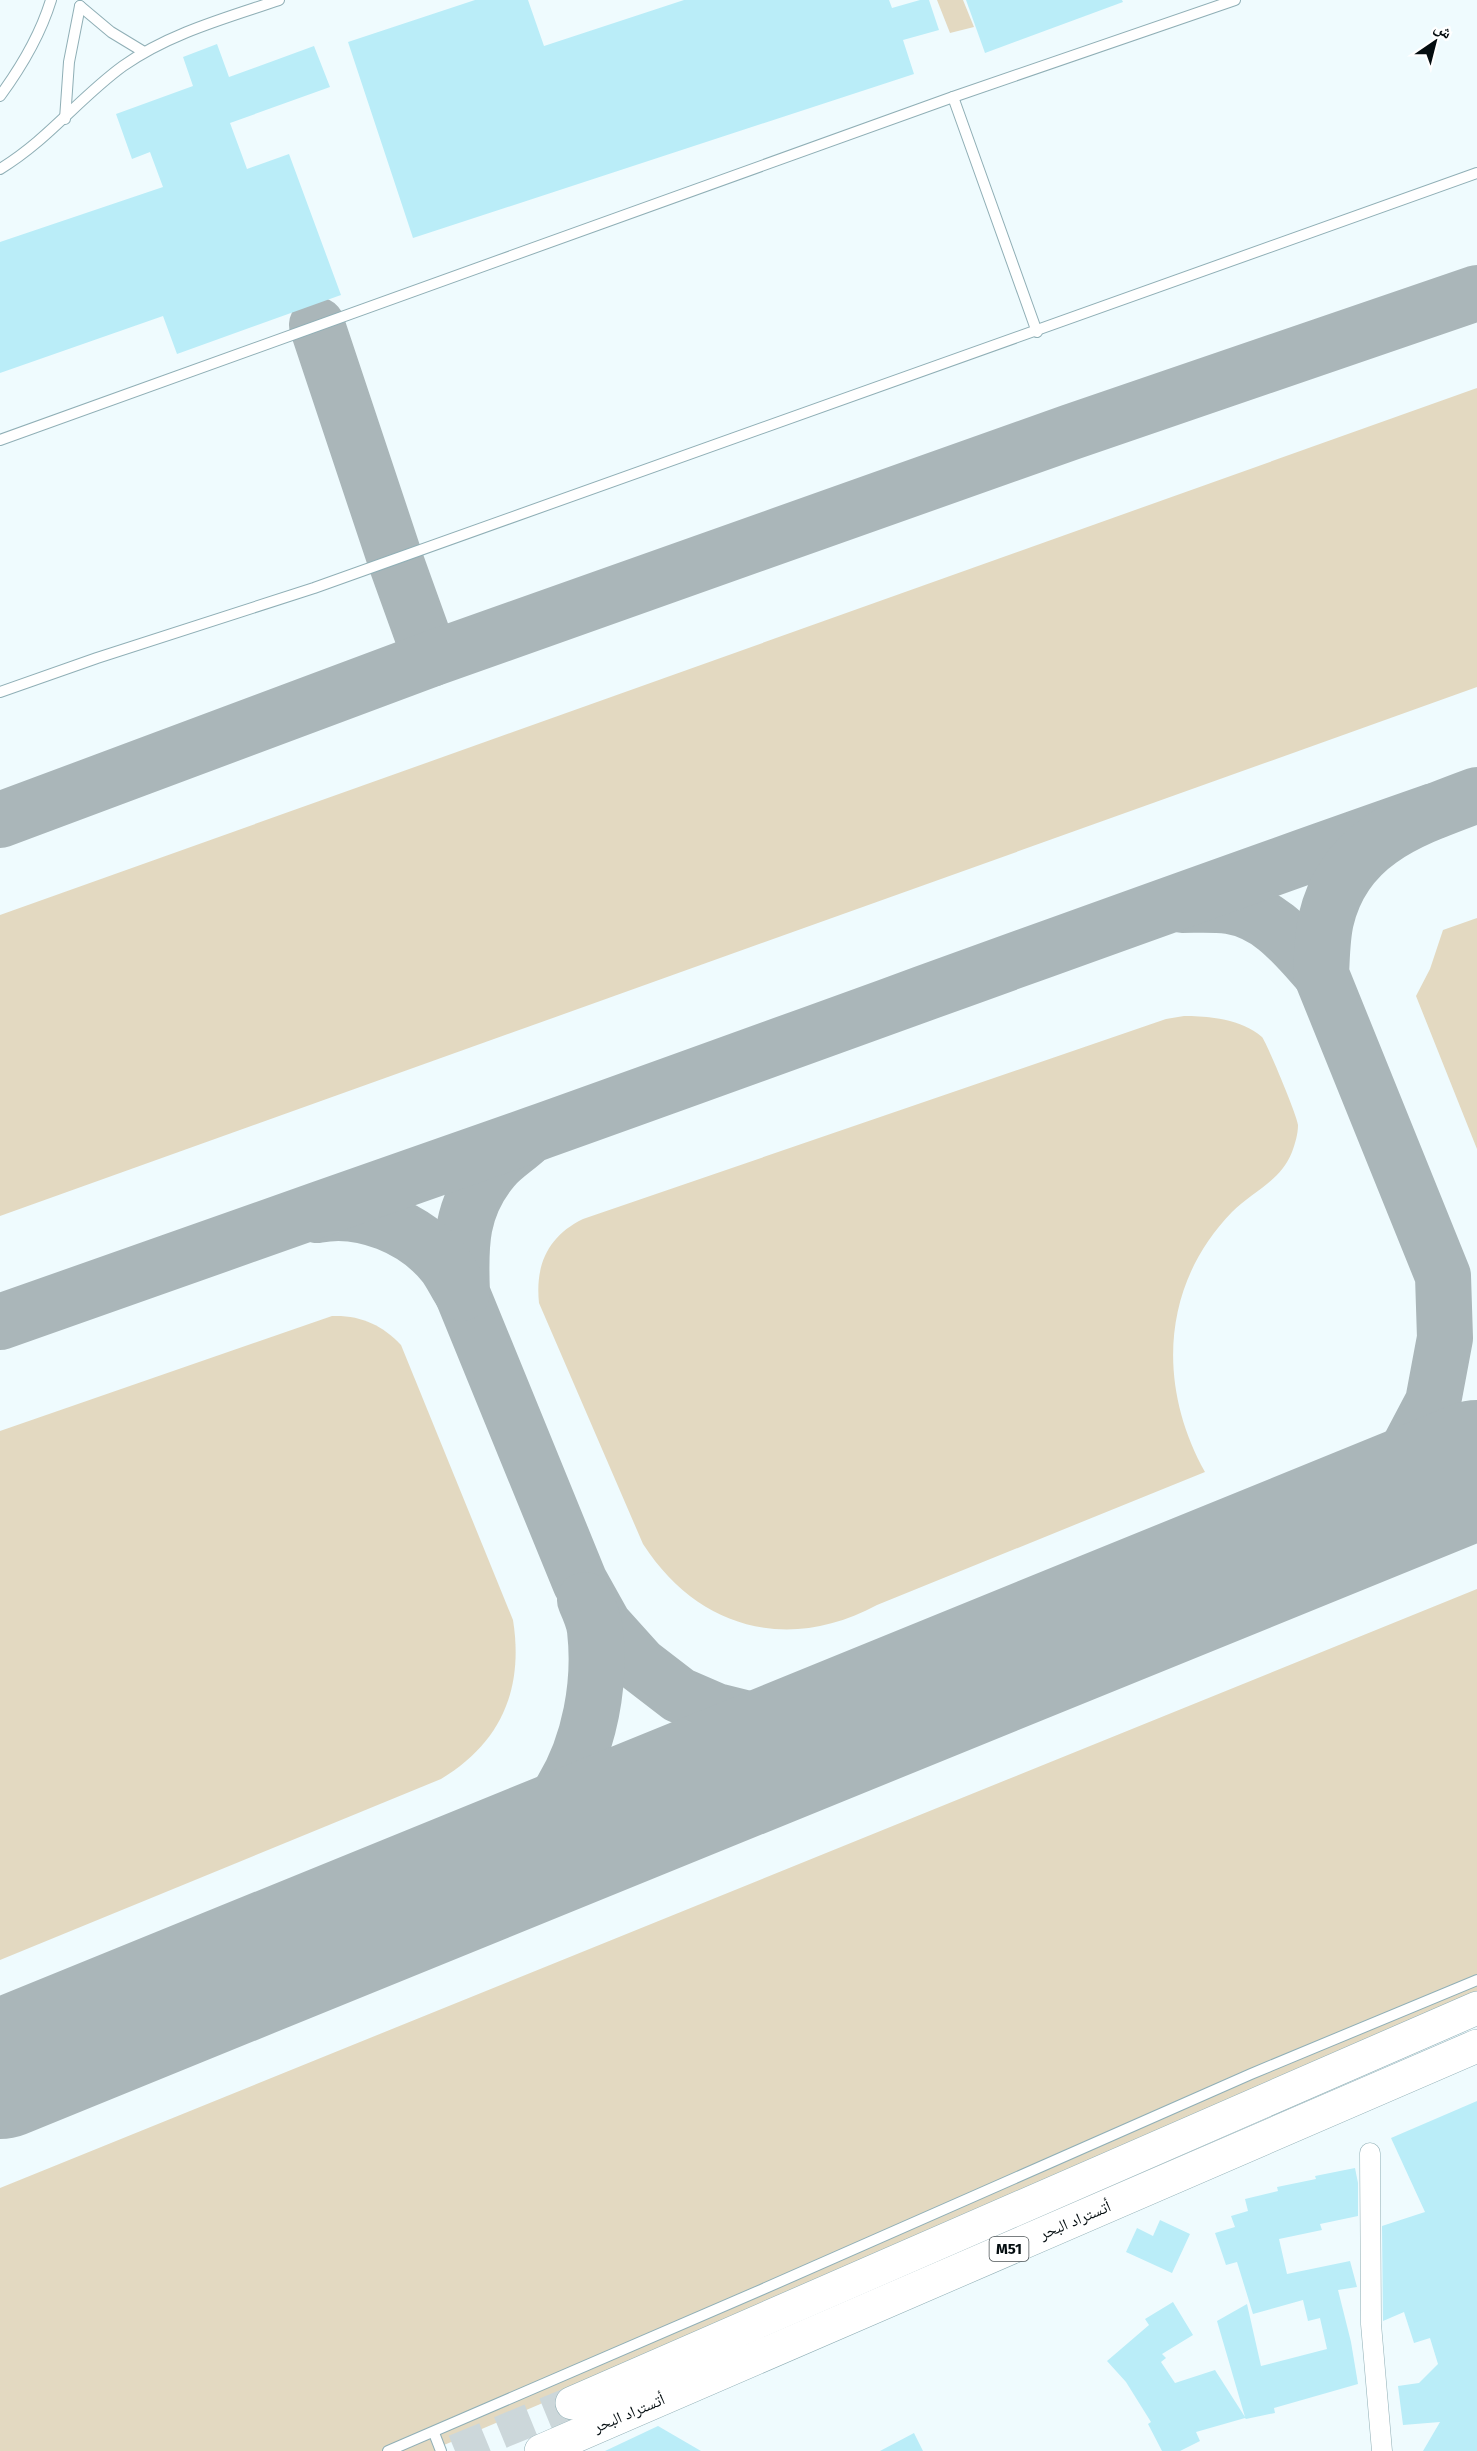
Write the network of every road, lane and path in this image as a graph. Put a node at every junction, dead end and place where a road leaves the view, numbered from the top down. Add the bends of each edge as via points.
1 (51, 0) edge
2 (279, 0) edge
3 (1235, 0) edge
4 (144, 52) junction
5 (0, 96) edge
6 (953, 97) junction
7 (65, 119) junction
8 (0, 169) edge
9 (1477, 173) edge
10 (1037, 332) junction
11 (0, 440) edge
12 (0, 692) edge
13 (1477, 1980) edge
14 (1477, 2008) edge
15 (1477, 2046) edge
16 (1370, 2153) dead end
17 (572, 2403) tunnel mouth
18 (434, 2433) junction
19 (388, 2451) edge
20 (441, 2451) edge
21 (541, 2451) edge
22 (1382, 2451) edge

1 - 5 lane via 27,56
2 - 4 lane
3 - 6 lane
4 - 7 lane via 102,83
4 - 7 lane via 111,32 81,6 69,62
6 - 10 lane
6 - 11 lane
7 - 8 lane
9 - 10 lane
10 - 12 lane via 314,588
13 - 18 lane via 1251,2074
14 - 17 highway, أتستراد البحر / M51
15 - 21 highway, أتستراد البحر / M51
16 - 22 street via 1371,2324
18 - 19 lane
18 - 20 lane

